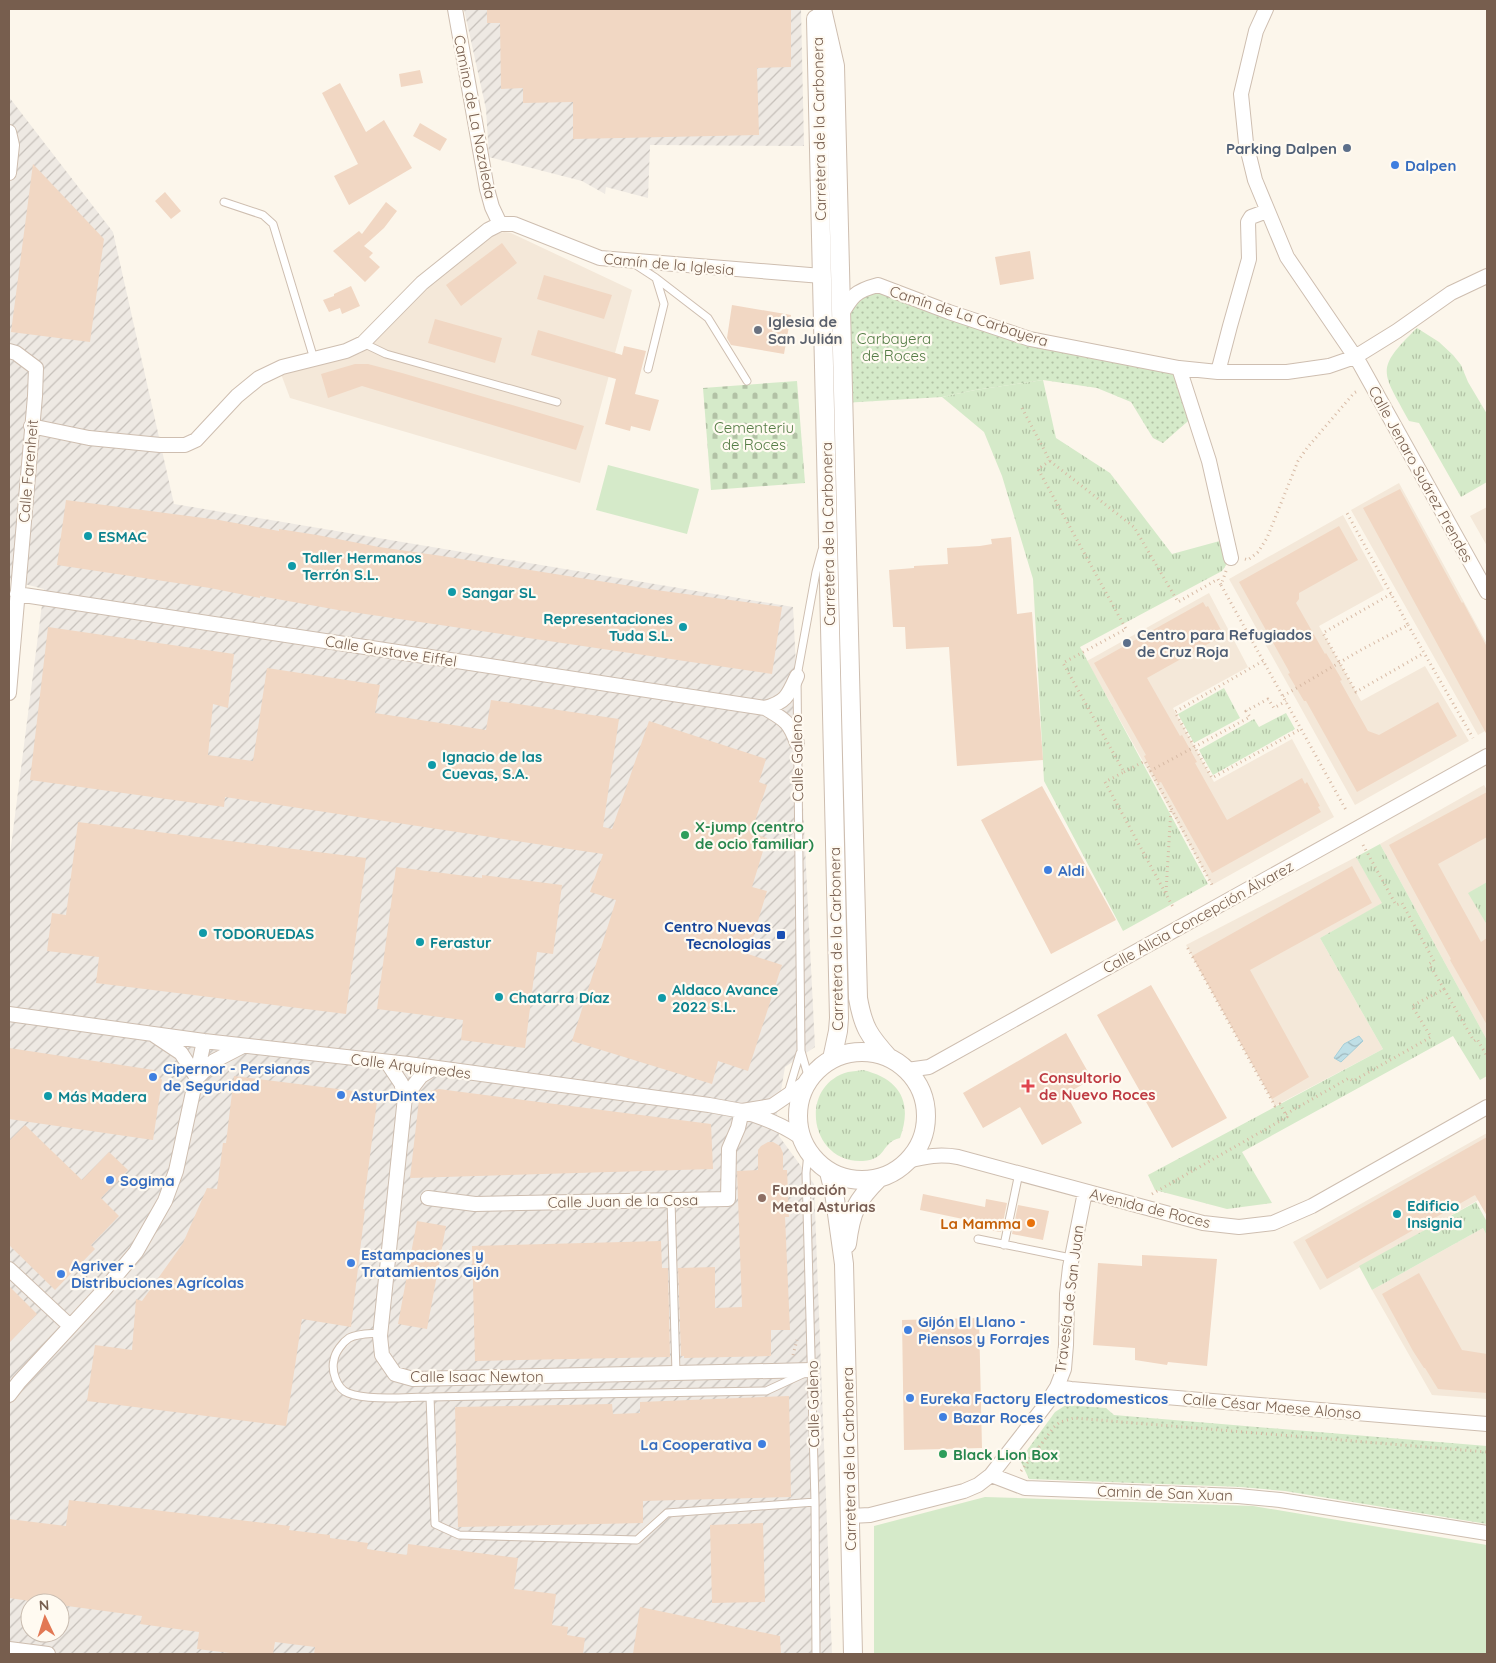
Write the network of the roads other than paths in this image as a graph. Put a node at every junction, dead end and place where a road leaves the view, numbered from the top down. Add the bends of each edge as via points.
1 (455, 9) edge
2 (816, 9) edge
3 (822, 9) edge
4 (1266, 9) edge
5 (9, 132) edge
6 (9, 173) edge
7 (224, 202) dead end
8 (1267, 211) junction
9 (500, 224) junction
10 (631, 262) junction
11 (822, 276) junction
12 (1487, 276) edge
13 (656, 278) junction
14 (841, 315) junction
15 (363, 343) junction
16 (9, 351) edge
17 (1356, 357) junction
18 (314, 360) junction
19 (1179, 368) junction
20 (648, 369) dead end
21 (1218, 372) junction
22 (747, 381) dead end
23 (557, 402) dead end
24 (31, 426) junction
25 (828, 528) junction
26 (1231, 558) road end
27 (1487, 592) edge
28 (17, 594) junction
29 (797, 676) junction
30 (9, 693) edge
31 (765, 708) junction
32 (797, 743) junction
33 (1487, 756) edge
34 (9, 1014) edge
35 (151, 1034) junction
36 (204, 1041) junction
37 (243, 1046) junction
38 (801, 1051) junction
39 (889, 1058) junction
40 (832, 1059) junction
41 (387, 1062) junction
42 (434, 1068) junction
43 (907, 1070) junction
44 (197, 1078) junction
45 (808, 1081) junction
46 (787, 1096) junction
47 (405, 1098) junction
48 (1487, 1107) edge
49 (742, 1111) junction
50 (800, 1137) junction
51 (808, 1153) junction
52 (908, 1161) junction
53 (829, 1172) junction
54 (1019, 1173) junction
55 (879, 1178) junction
56 (1085, 1192) junction
57 (428, 1198) dead end
58 (671, 1200) junction
59 (978, 1239) dead end
60 (1004, 1245) junction
61 (1071, 1258) junction
62 (844, 1264) junction
63 (9, 1269) edge
64 (70, 1326) junction
65 (380, 1333) junction
66 (812, 1370) junction
67 (676, 1373) junction
68 (1058, 1387) junction
69 (9, 1395) edge
70 (430, 1398) junction
71 (1487, 1424) edge
72 (991, 1475) junction
73 (815, 1502) junction
74 (850, 1516) junction
75 (1487, 1532) edge
76 (9, 1649) edge
77 (48, 1654) edge
78 (816, 1654) edge
79 (853, 1654) edge

1 - 9 street, Camino de La Nozaleda via 488,189
2 - 11 street, Carretera de la Carbonera
3 - 14 street, Carretera de la Carbonera via 835,66
4 - 8 street, Calle Jenaro Suárez Prendes via 1256,30 1241,94 1246,143
5 - 6 street via 12,145
7 - 18 lane via 263,215 273,224
8 - 17 street, Calle Jenaro Suárez Prendes via 1287,257
8 - 21 street via 1250,217 1248,222 1250,259
9 - 10 street, Camín de la Iglesia via 514,224 600,258
9 - 15 street via 422,283
10 - 11 street, Camín de la Iglesia
10 - 13 lane
11 - 25 street, Carretera de la Carbonera
12 - 17 street, Camín de La Carbayera via 1451,293
13 - 20 lane via 664,304
13 - 22 lane via 708,318
14 - 19 street, Camín de La Carbayera via 853,295 877,285 1030,339
14 - 39 street, Carretera de la Carbonera via 858,998 866,1029
15 - 18 street
15 - 23 lane via 386,354
16 - 24 street, Calle Farenheit via 36,368
17 - 21 street, Camín de La Carbayera via 1329,366 1287,372
17 - 27 street, Calle Jenaro Suárez Prendes
18 - 24 street via 282,367 259,378 237,396 196,440 185,445 89,438
19 - 21 street, Camín de La Carbayera
19 - 26 street via 1209,461
24 - 28 street, Calle Farenheit
25 - 29 lane, Calle Galeno via 816,572
25 - 40 street, Carretera de la Carbonera via 839,1018
28 - 30 street, Calle Farenheit
28 - 31 street, Calle Gustave Eiffel
29 - 31 street via 789,695 779,704
29 - 32 lane, Calle Galeno
31 - 32 street, Calle Gustave Eiffel via 791,727
32 - 38 lane, Calle Galeno
33 - 43 street, Calle Alicia Concepción Álvarez via 929,1067
34 - 35 street, Calle Arquímedes
35 - 36 street, Calle Arquímedes
35 - 44 street via 181,1053
36 - 37 street, Calle Arquímedes
36 - 44 street
37 - 41 street, Calle Arquímedes
37 - 44 street via 214,1061
38 - 45 lane, Calle Galeno
38 - 46 lane, Calle Galeno
39 - 40 street via 870,1052 851,1052
39 - 43 street
40 - 45 street
41 - 42 street, Calle Arquímedes
41 - 47 street, Calle Isaac Newton via 402,1083
42 - 47 street, Calle Isaac Newton via 421,1076
42 - 49 street, Calle Arquímedes
43 - 52 street via 921,1091 926,1115 922,1140
44 - 64 street via 176,1171 165,1201 136,1252
45 - 46 street, Calle Arquímedes
45 - 50 street via 800,1097 797,1117
46 - 49 street, Calle Arquímedes via 772,1106
47 - 65 street, Calle Isaac Newton
48 - 56 street, Avenida de Roces via 1312,1206 1273,1223 1239,1227 1202,1223
49 - 50 street via 771,1120
49 - 58 street, Calle Juan de la Cosa via 729,1149 728,1199
50 - 51 street
51 - 53 street
51 - 66 lane, Calle Galeno
52 - 54 street, Avenida de Roces via 944,1154
52 - 55 street
53 - 55 street via 853,1180
53 - 62 street
54 - 56 street, Avenida de Roces
54 - 60 lane
55 - 62 street via 857,1203
56 - 61 street, Travesía de San Juan
57 - 58 street, Calle Juan de la Cosa via 475,1204
58 - 67 lane
59 - 60 lane
60 - 61 lane
61 - 68 street, Travesía de San Juan via 1064,1369
62 - 74 street, Carretera de la Carbonera
63 - 64 street
64 - 69 street
65 - 67 street, Calle Isaac Newton via 382,1355 395,1374 413,1379
65 - 70 lane via 358,1334 340,1348 334,1360 338,1385 346,1393 367,1397
66 - 67 street, Calle Isaac Newton
66 - 70 lane via 766,1391
66 - 73 lane, Calle Galeno
68 - 71 street, Calle César Maese Alonso
68 - 72 street, Travesía de San Juan
70 - 73 lane via 435,1524 460,1535 637,1540 667,1513
72 - 74 street via 964,1491
72 - 75 street, Camin de San Xuan via 1025,1488 1238,1496
73 - 78 lane, Calle Galeno
74 - 79 street, Carretera de la Carbonera
76 - 77 street

